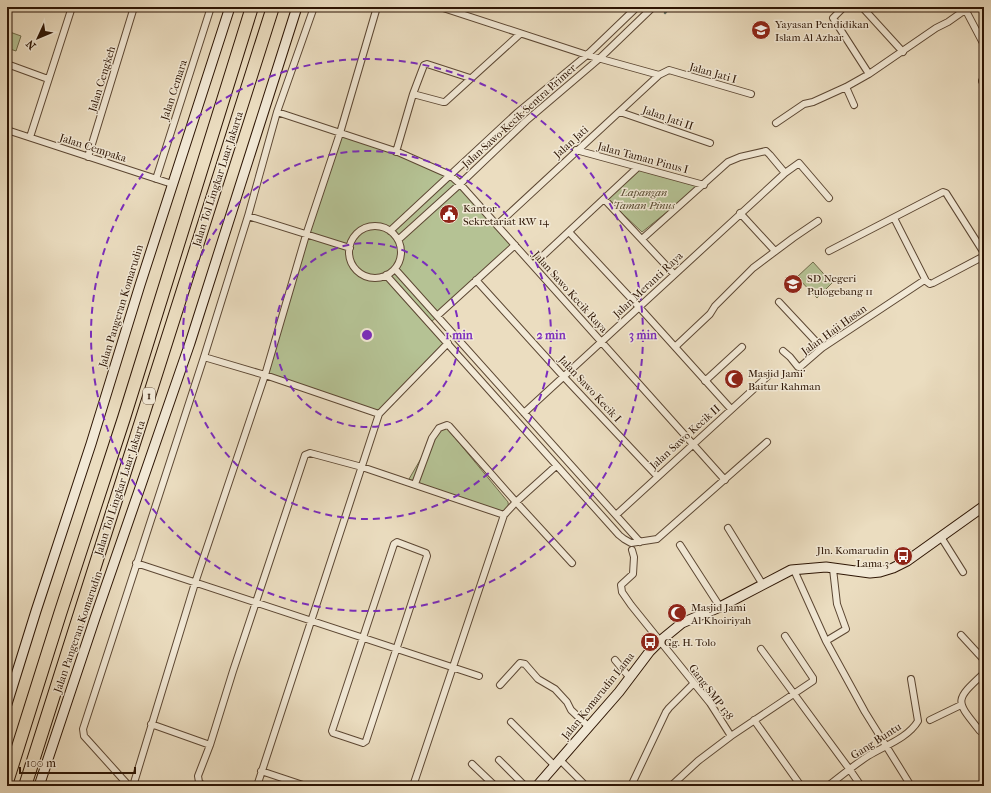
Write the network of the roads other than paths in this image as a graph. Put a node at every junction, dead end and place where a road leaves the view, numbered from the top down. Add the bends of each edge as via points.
1 (72, 7) edge
2 (134, 7) edge
3 (211, 7) edge
4 (230, 7) edge
5 (252, 7) edge
6 (273, 7) edge
7 (297, 7) edge
8 (314, 7) edge
9 (377, 7) edge
10 (440, 7) edge
11 (637, 7) edge
12 (653, 7) edge
13 (844, 7) edge
14 (862, 7) edge
15 (965, 8) edge
16 (520, 34) junction
17 (984, 45) edge
18 (903, 52) junction
19 (587, 55) junction
20 (600, 58) junction
21 (7, 64) edge
22 (669, 70) joint
23 (869, 74) junction
24 (659, 75) junction
25 (470, 78) junction
26 (48, 79) junction
27 (846, 87) junction
28 (414, 94) junction
29 (751, 94) dead end
30 (854, 105) dead end
31 (277, 112) junction
32 (518, 112) junction
33 (620, 112) junction
34 (526, 121) junction
35 (776, 123) dead end
36 (7, 130) edge
37 (340, 132) junction
38 (30, 137) junction
39 (710, 143) dead end
40 (576, 150) junction
41 (396, 152) junction
42 (88, 157) junction
43 (637, 168) junction
44 (785, 172) junction
45 (450, 175) junction
46 (156, 179) junction
47 (172, 184) junction
48 (460, 184) junction
49 (704, 185) junction
50 (829, 198) dead end
51 (604, 200) junction
52 (740, 213) junction
53 (248, 216) junction
54 (894, 218) junction
55 (818, 222) dead end
56 (497, 225) junction
57 (390, 231) junction
58 (569, 232) junction
59 (306, 234) junction
60 (642, 239) junction
61 (398, 240) junction
62 (515, 245) junction
63 (350, 248) junction
64 (775, 251) junction
65 (829, 251) dead end
66 (984, 253) edge
67 (984, 256) edge
68 (533, 265) junction
69 (395, 269) junction
70 (674, 274) junction
71 (386, 275) junction
72 (476, 280) junction
73 (926, 281) junction
74 (779, 302) dead end
75 (639, 307) junction
76 (437, 316) junction
77 (601, 341) junction
78 (448, 343) junction
79 (675, 347) junction
80 (742, 347) dead end
81 (822, 348) junction
82 (783, 351) dead end
83 (204, 357) junction
84 (265, 375) junction
85 (769, 375) dead end
86 (563, 376) junction
87 (493, 378) junction
88 (705, 382) junction
89 (485, 385) junction
90 (731, 409) junction
91 (524, 412) junction
92 (379, 414) junction
93 (547, 439) junction
94 (767, 442) dead end
95 (693, 444) junction
96 (540, 446) junction
97 (556, 466) junction
98 (362, 467) junction
99 (657, 476) junction
100 (725, 480) junction
101 (415, 484) junction
102 (516, 502) junction
103 (982, 510) edge
104 (504, 515) junction
105 (616, 515) junction
106 (728, 528) dead end
107 (941, 537) junction
108 (640, 542) junction
109 (680, 545) dead end
110 (632, 550) dead end
111 (572, 562) dead end
112 (136, 564) junction
113 (833, 568) junction
114 (794, 570) junction
115 (963, 572) dead end
116 (196, 583) junction
117 (763, 585) junction
118 (255, 602) junction
119 (720, 607) junction
120 (311, 621) junction
121 (961, 635) dead end
122 (786, 636) dead end
123 (364, 638) junction
124 (660, 641) junction
125 (826, 641) junction
126 (396, 648) junction
127 (761, 649) dead end
128 (615, 660) dead end
129 (984, 660) edge
130 (452, 667) junction
131 (984, 674) edge
132 (479, 676) dead end
133 (630, 678) junction
134 (911, 679) dead end
135 (694, 683) junction
136 (500, 685) dead end
137 (793, 694) junction
138 (7, 704) edge
139 (961, 704) junction
140 (754, 720) junction
141 (930, 720) dead end
142 (511, 722) dead end
143 (151, 724) junction
144 (589, 727) junction
145 (984, 732) edge
146 (731, 736) junction
147 (210, 744) junction
148 (887, 746) junction
149 (499, 760) dead end
150 (558, 763) junction
151 (472, 764) dead end
152 (850, 770) junction
153 (261, 771) junction
154 (7, 782) edge
155 (909, 785) edge
156 (25, 786) edge
157 (39, 786) edge
158 (129, 786) edge
159 (133, 786) edge
160 (204, 786) edge
161 (256, 786) edge
162 (306, 786) edge
163 (413, 786) edge
164 (496, 786) edge
165 (525, 786) edge
166 (537, 786) edge
167 (586, 786) edge
168 (630, 786) edge
169 (671, 786) edge
170 (801, 786) edge
171 (828, 786) edge
172 (861, 786) edge

1 - 26 street
2 - 42 street, Jalan Cengkeh
3 - 46 street, Jalan Cemara
4 - 47 street, Jalan Pangeran Komarudin
5 - 154 highway, Jalan Tol Lingkar Luar Jakarta / 1
6 - 156 highway, Jalan Tol Lingkar Luar Jakarta / 1
7 - 157 street, Jalan Pangeran Komarudin via 190,343
8 - 31 street
9 - 37 street
10 - 16 street
11 - 19 street, Jalan Sawo Kecik Sentra Primer
12 - 20 street, Jalan Sawo Kecik Sentra Primer
13 - 23 street via 833,18
14 - 18 street
15 - 17 street
15 - 18 street
16 - 19 street
16 - 25 street
18 - 23 street
19 - 20 street
19 - 32 street, Jalan Sawo Kecik Sentra Primer
20 - 24 street
20 - 34 street, Jalan Sawo Kecik Sentra Primer
21 - 26 street
22 - 24 street, Jalan Jati
22 - 29 street, Jalan Jati I
23 - 27 street
24 - 33 street, Jalan Jati
25 - 28 street via 443,102
25 - 28 street via 426,64 423,66
26 - 38 street
27 - 30 street
27 - 35 street via 804,104
28 - 41 street
31 - 37 street, Jalan Sawo Kecik Raya
31 - 53 street
32 - 34 street
32 - 45 street, Jalan Sawo Kecik Sentra Primer
33 - 39 street, Jalan Jati II
33 - 40 street, Jalan Jati
34 - 48 street, Jalan Sawo Kecik Sentra Primer
36 - 38 street, Jalan Cempaka
37 - 41 street, Jalan Sawo Kecik Raya
37 - 59 street
38 - 42 street, Jalan Cempaka
40 - 43 street, Jalan Taman Pinus I
40 - 56 street, Jalan Jati
41 - 45 street, Jalan Sawo Kecik Raya
42 - 46 street, Jalan Cempaka
43 - 49 street, Jalan Taman Pinus I
43 - 51 street
44 - 49 street via 766,151 728,162
44 - 50 street, Jalan Meranti Raya via 799,162
44 - 52 street, Jalan Meranti Raya
45 - 48 street, Jalan Sawo Kecik Raya
45 - 57 street, Jalan Sawo Kecik Sentra Primer
46 - 47 street, Jalan Cempaka
47 - 138 street, Jalan Pangeran Komarudin
48 - 56 street, Jalan Sawo Kecik Raya
48 - 61 street, Jalan Sawo Kecik Sentra Primer
49 - 60 street
51 - 58 street
51 - 60 street
52 - 64 street
52 - 70 street, Jalan Meranti Raya
53 - 59 street
53 - 83 street
54 - 65 street
54 - 66 street via 943,192 946,193
54 - 73 street
55 - 64 street
56 - 62 street, Jalan Sawo Kecik Raya
57 - 61 street
57 - 63 street via 379,226 368,227 354,237
58 - 68 street
58 - 75 street
59 - 63 street
59 - 84 street
60 - 70 street
61 - 69 street via 401,255
62 - 68 street, Jalan Sawo Kecik Raya
62 - 72 street
63 - 71 street via 352,262 361,273 376,278
64 - 79 street via 753,268
67 - 73 street, Jalan Haji Hasan via 933,283
68 - 77 street, Jalan Sawo Kecik Raya
69 - 71 street
69 - 76 street
70 - 75 street, Jalan Meranti Raya
71 - 78 street
72 - 76 street
72 - 86 street, Jalan Sawo Kecik I
73 - 81 street, Jalan Haji Hasan
74 - 81 street
75 - 77 street, Jalan Meranti Raya
75 - 79 street
76 - 87 street
77 - 86 street, Jalan Meranti Raya
77 - 95 street, Jalan Sawo Kecik Raya
78 - 89 street
78 - 92 street
79 - 88 street
80 - 88 street
81 - 82 street, Jalan Haji Hasan via 800,367
83 - 84 street
83 - 112 street
84 - 92 street
84 - 116 street
85 - 90 street, Jalan Sawo Kecik II
86 - 91 street, Jalan Meranti Raya
86 - 99 street, Jalan Sawo Kecik I
87 - 89 street
87 - 91 street
88 - 90 street
89 - 96 street
90 - 95 street, Jalan Sawo Kecik II
91 - 93 street
92 - 98 street
93 - 96 street
93 - 105 street
94 - 100 street
95 - 99 street, Jalan Sawo Kecik II
95 - 100 street, Jalan Sawo Kecik Raya
96 - 97 street
97 - 102 street
97 - 108 street via 624,539 631,543
98 - 101 street
98 - 118 street via 310,453 305,455
98 - 120 street
99 - 105 street, Jalan Sawo Kecik II
100 - 108 street via 657,539
101 - 102 street via 432,438 439,428 447,425
101 - 104 street
102 - 104 street
102 - 111 street
103 - 107 street, Jalan Komarudin Lama
104 - 130 street
105 - 108 street
106 - 117 street
107 - 113 street, Jalan Komarudin Lama via 907,561 887,570 870,573
107 - 115 street
109 - 119 street
110 - 124 street, Gang SMP 138 via 633,574 620,587
112 - 116 street
112 - 158 street via 83,733
113 - 114 street, Jalan Komarudin Lama via 812,567
113 - 125 street via 837,604 846,629
114 - 117 street, Jalan Komarudin Lama
114 - 125 street
116 - 118 street
116 - 143 street
117 - 119 street, Jalan Komarudin Lama
118 - 120 street
118 - 147 street
119 - 124 street, Jalan Komarudin Lama via 682,623
120 - 123 street
120 - 153 street
121 - 129 street
122 - 137 street via 814,679
123 - 126 street
123 - 126 street via 332,731 363,743 366,741
123 - 126 street via 394,544 397,542 427,555
124 - 133 street, Jalan Komarudin Lama
124 - 135 street, Gang SMP 138
125 - 148 street via 864,712
126 - 130 street
127 - 137 street
128 - 133 street
130 - 132 street
130 - 163 street
131 - 139 street via 961,697
133 - 144 street, Jalan Komarudin Lama
134 - 148 street, Gang Buntu via 918,721 907,733
135 - 146 street, Gang SMP 138
135 - 168 street via 666,712
136 - 144 street via 520,663 525,664 538,678 555,689 571,710
137 - 140 street
137 - 152 street
139 - 141 street
139 - 145 street via 980,731
140 - 146 street
140 - 170 street
142 - 150 street
143 - 147 street
143 - 159 street
144 - 150 street, Jalan Komarudin Lama
146 - 169 street
147 - 160 street via 198,776 199,782
148 - 152 street, Gang Buntu
148 - 155 street
149 - 165 street
150 - 166 street, Jalan Komarudin Lama
150 - 167 street
151 - 164 street
152 - 171 street, Gang Buntu
152 - 172 street
153 - 161 street
153 - 162 street

